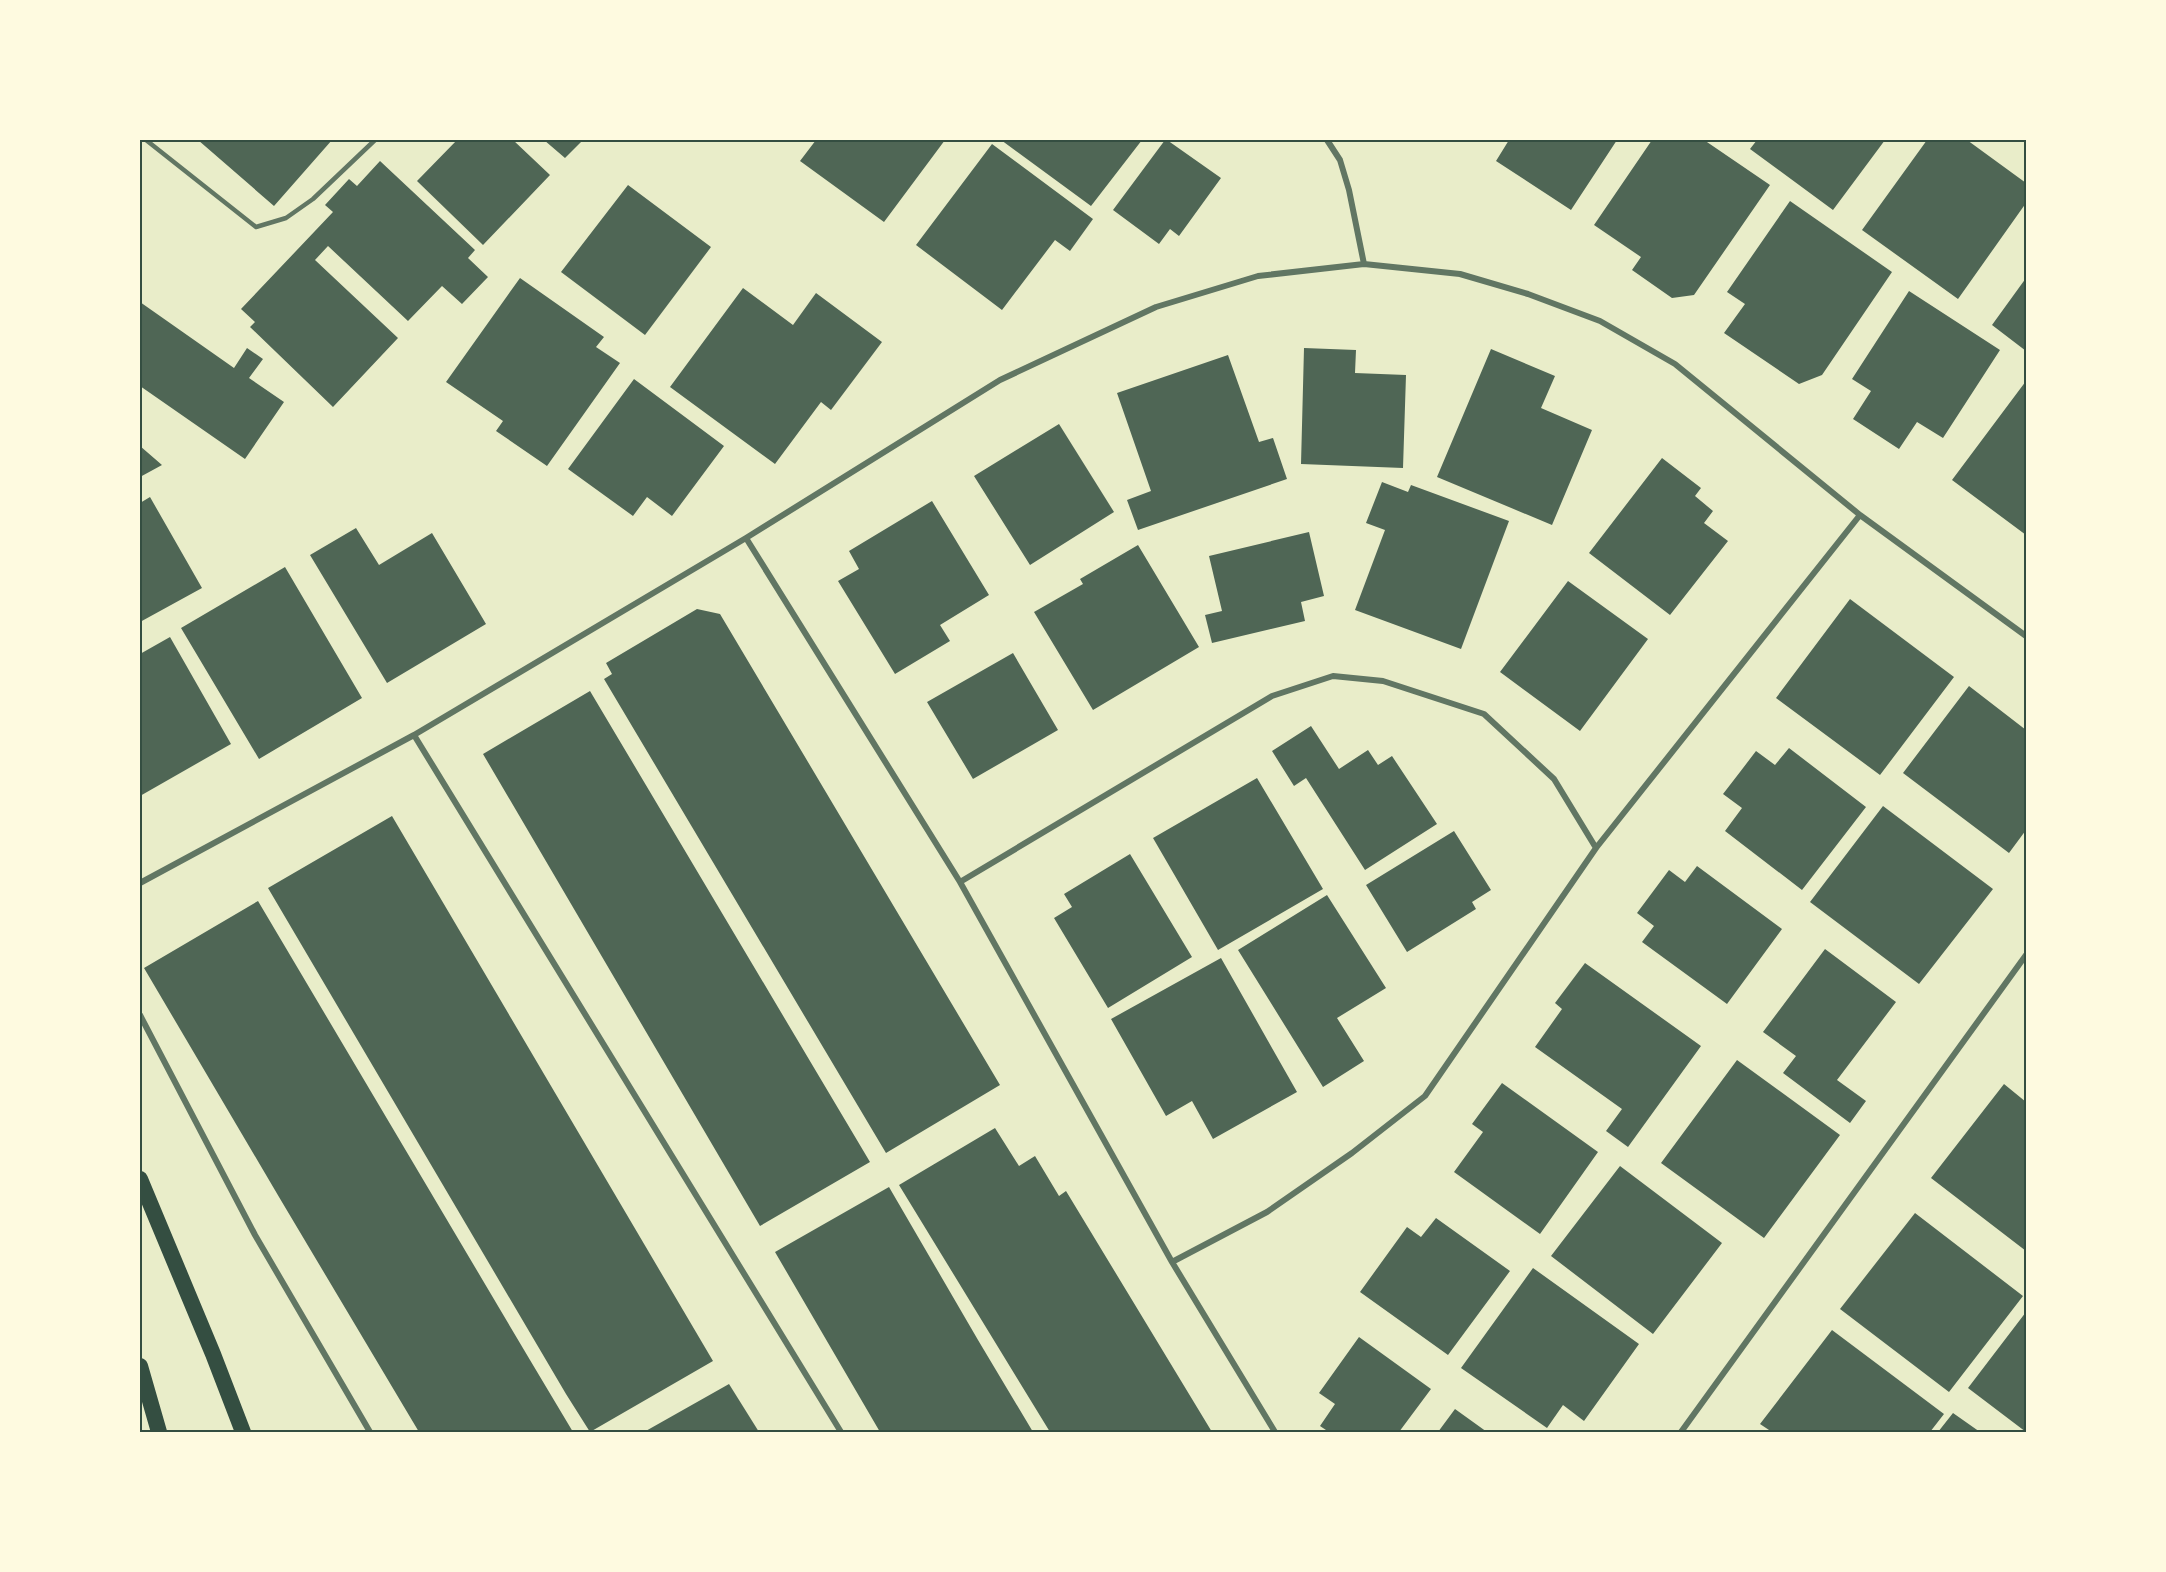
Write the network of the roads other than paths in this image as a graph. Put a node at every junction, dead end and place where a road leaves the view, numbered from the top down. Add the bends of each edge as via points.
1 (147, 140) edge
2 (375, 140) edge
3 (1328, 140) edge
4 (1364, 264) junction
5 (1860, 515) junction
6 (746, 538) junction
7 (2026, 636) edge
8 (414, 735) junction
9 (1596, 848) junction
10 (960, 882) junction
11 (140, 883) edge
12 (2026, 955) edge
13 (140, 1015) edge
14 (140, 1179) edge
15 (1172, 1262) junction
16 (140, 1366) edge
17 (159, 1432) edge
18 (243, 1432) edge
19 (370, 1432) edge
20 (841, 1432) edge
21 (1275, 1432) edge
22 (1681, 1432) edge

1 - 2 lane via 256,226 286,218 313,199
3 - 4 street via 1346,180
4 - 5 street via 1460,274 1600,321 1675,364
4 - 6 street via 1258,276 1155,307 1000,380
5 - 7 street
5 - 9 street
6 - 8 street
6 - 10 street
8 - 11 street
8 - 20 street
9 - 10 street via 1554,779 1484,714 1383,681 1333,676 1272,696
9 - 15 street via 1425,1096 1267,1212
10 - 15 street
12 - 22 street
13 - 19 street via 255,1235
14 - 18 highway
15 - 21 street
16 - 17 highway

